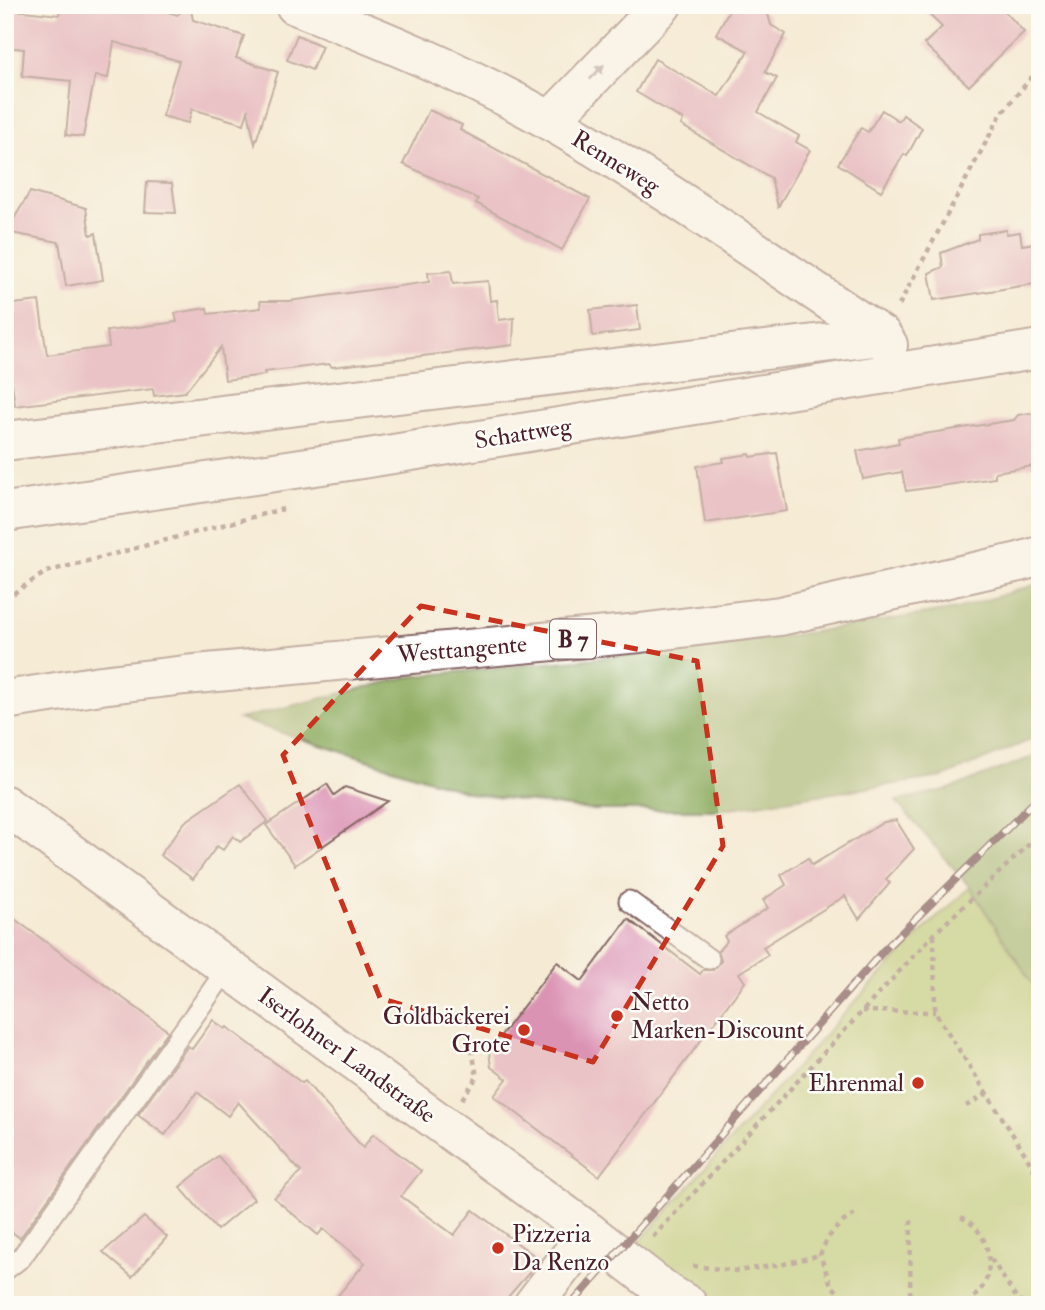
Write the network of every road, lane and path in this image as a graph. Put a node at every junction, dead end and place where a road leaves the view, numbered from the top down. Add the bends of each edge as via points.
1 (295, 5) edge
2 (662, 5) edge
3 (1040, 67) edge
4 (550, 121) junction
5 (882, 336) junction
6 (1040, 349) edge
7 (905, 370) junction
8 (5, 441) edge
9 (295, 505) dead end
10 (5, 512) edge
11 (1040, 556) edge
12 (6, 598) edge
13 (5, 700) edge
14 (5, 805) edge
15 (1040, 834) edge
16 (629, 901) dead end
17 (934, 934) junction
18 (709, 959) dead end
19 (228, 968) junction
20 (861, 1011) junction
21 (935, 1012) junction
22 (469, 1033) dead end
23 (466, 1092) dead end
24 (987, 1094) junction
25 (966, 1106) dead end
26 (1040, 1180) edge
27 (859, 1212) dead end
28 (911, 1215) dead end
29 (961, 1217) dead end
30 (589, 1232) junction
31 (820, 1255) junction
32 (990, 1259) junction
33 (629, 1263) junction
34 (683, 1265) dead end
35 (5, 1270) edge
36 (533, 1305) edge
37 (688, 1305) edge
38 (851, 1305) edge
39 (910, 1305) edge
40 (968, 1305) edge
41 (1025, 1305) edge

1 - 4 street, Renneweg via 407,49
4 -> 2 street
3 - 5 path via 1001,114
4 - 5 street, Renneweg
5 - 7 street, Renneweg
5 - 8 street
6 - 7 street, Schattweg
7 - 10 street, Schattweg
9 - 12 path via 46,572
11 - 13 street, Westtangente / B 7 via 780,615 640,633 173,677
14 - 19 street, Iserlohner Landstraße
15 - 17 path
16 - 18 lane
17 - 20 path
17 - 21 path
19 - 30 street, Iserlohner Landstraße
19 - 35 lane via 21,1258
20 - 21 path
20 - 33 path
21 - 24 path
22 - 23 path via 477,1077
24 - 25 path
24 - 26 path
27 - 31 path via 842,1221
28 - 39 path
29 - 32 path via 972,1223 986,1243
30 - 33 street, Iserlohner Landstraße
30 - 36 street
31 - 34 path via 738,1271
31 - 38 path via 831,1285
32 - 40 path via 984,1284
32 - 41 path
33 - 37 street, Iserlohner Landstraße

